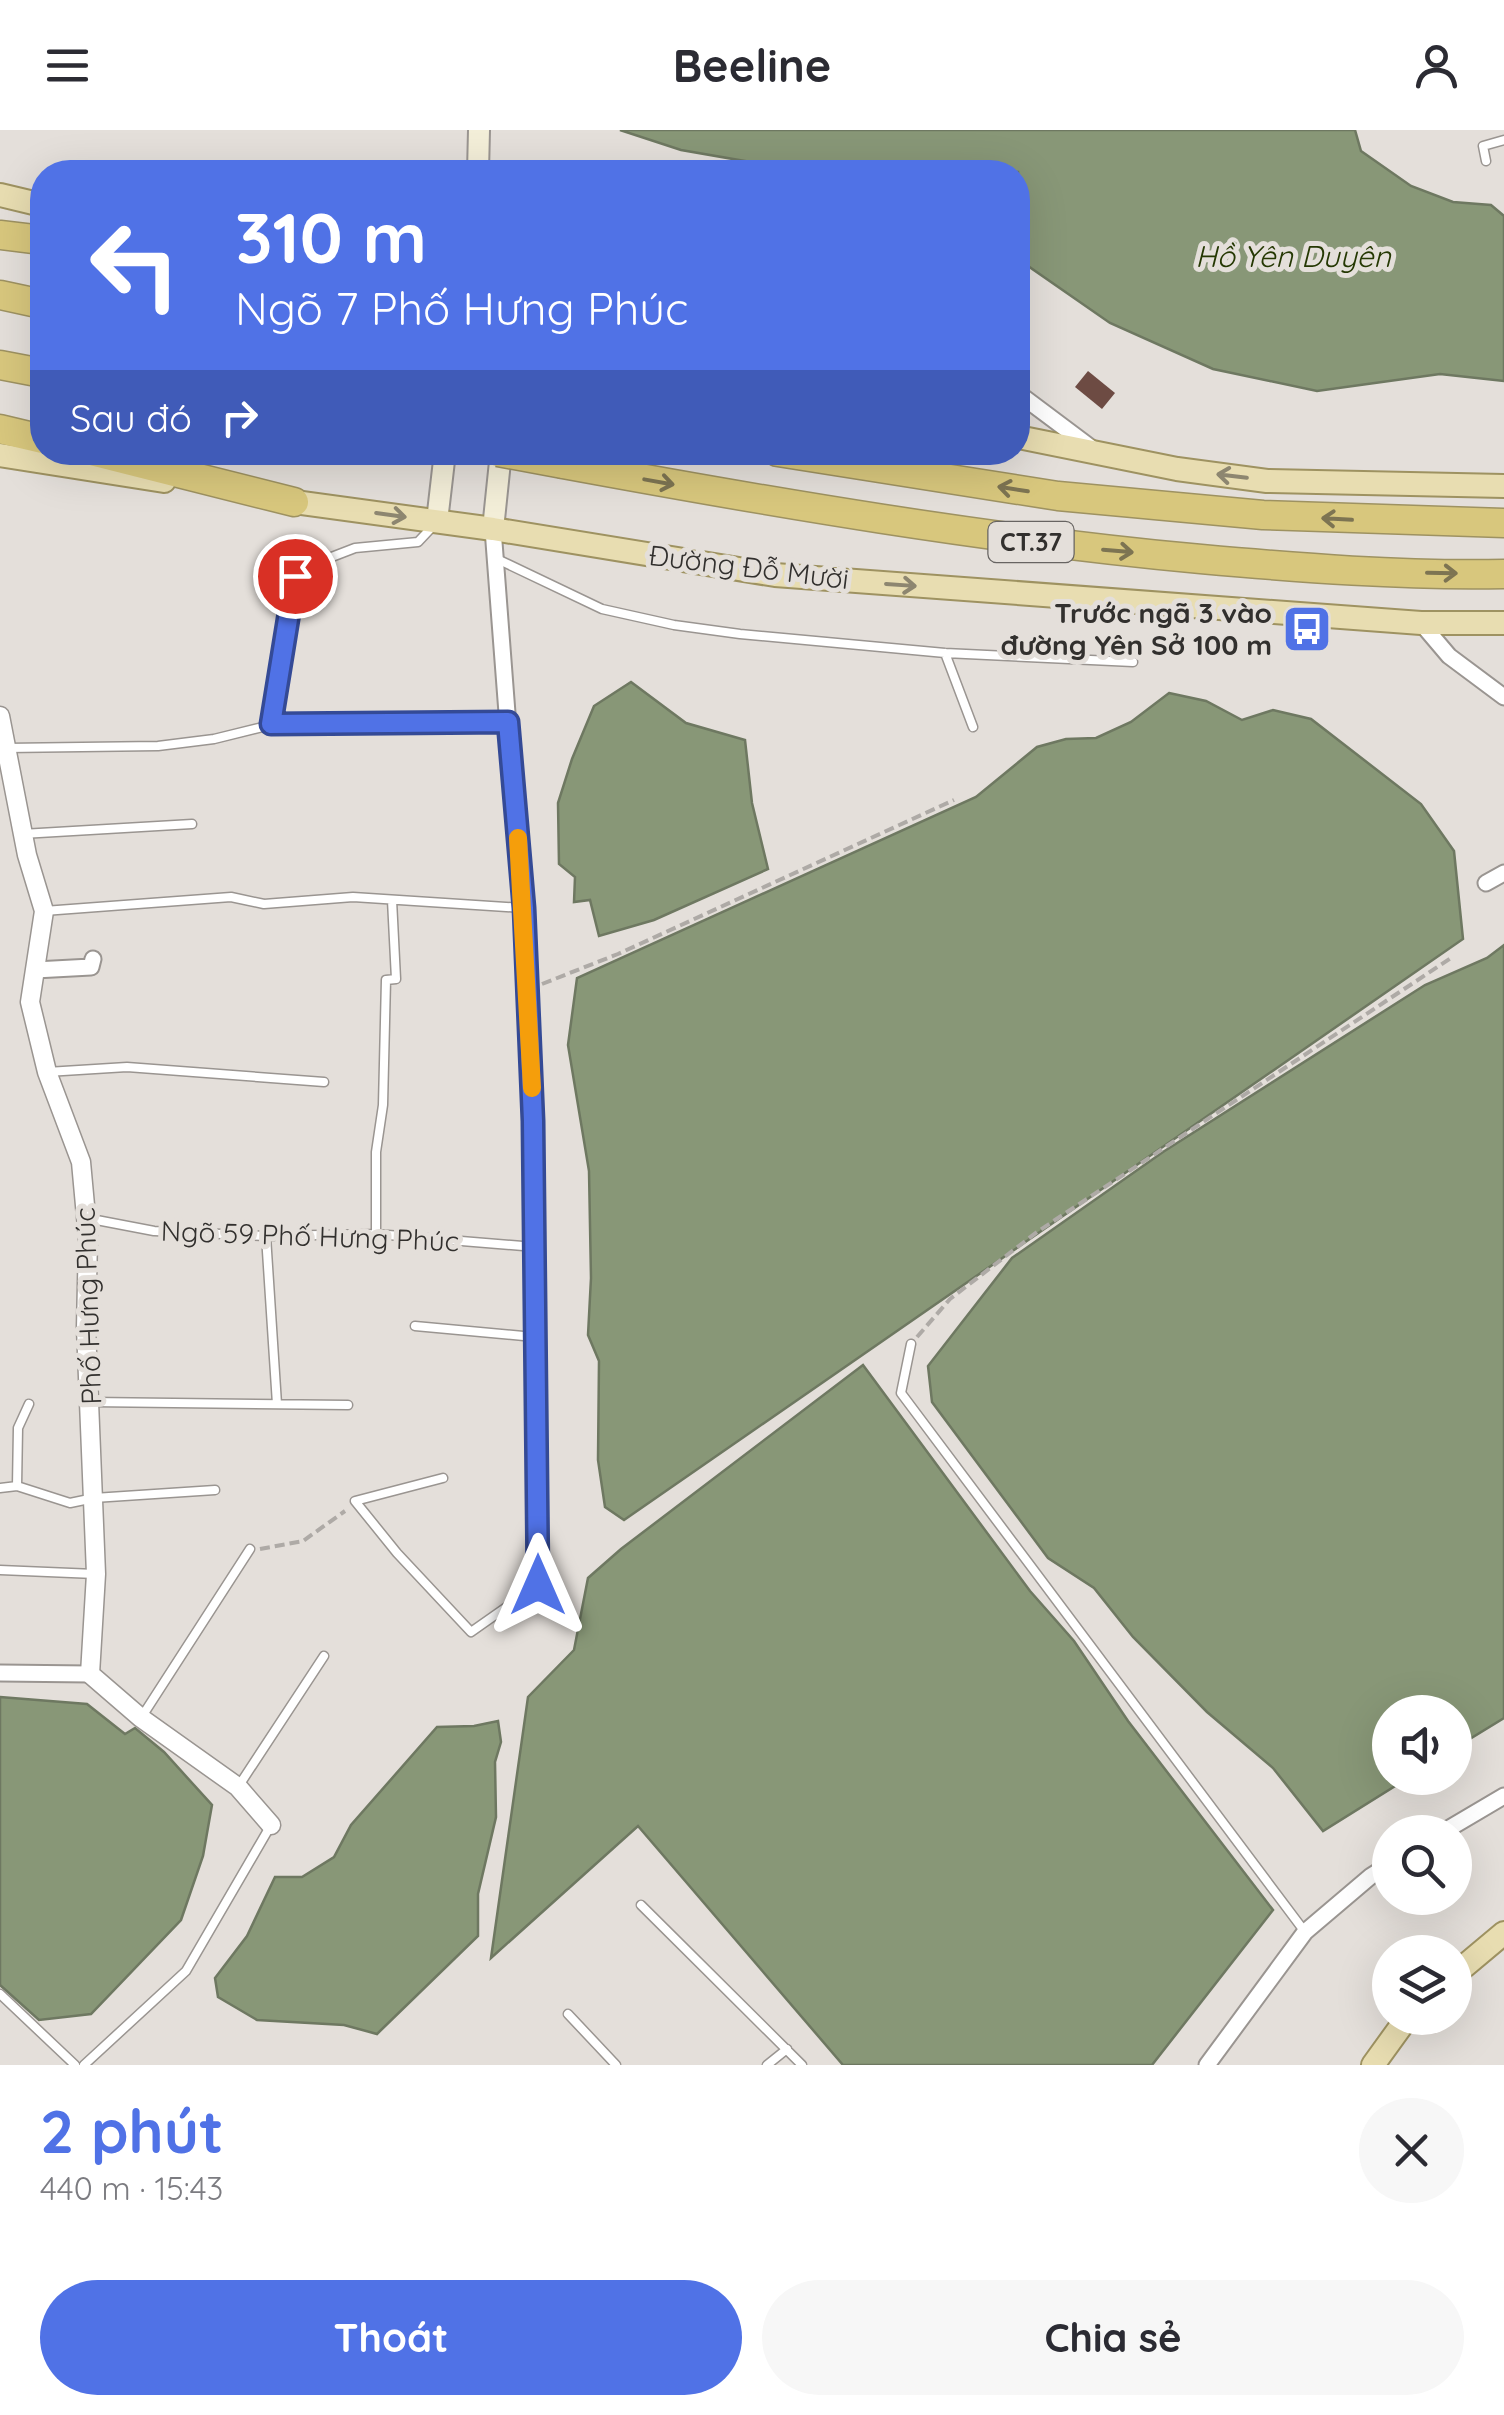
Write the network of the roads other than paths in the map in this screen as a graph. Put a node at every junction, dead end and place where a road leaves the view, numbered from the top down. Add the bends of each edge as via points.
1 (479, 130) edge
2 (1504, 140) edge
3 (478, 160) edge
4 (1486, 161) dead end
5 (0, 195) edge
6 (30, 203) edge
7 (0, 235) edge
8 (30, 239) edge
9 (0, 295) edge
10 (30, 301) edge
11 (0, 365) edge
12 (30, 371) edge
13 (1030, 402) edge
14 (0, 429) edge
15 (30, 437) edge
16 (1030, 440) edge
17 (0, 454) edge
18 (1098, 454) junction
19 (30, 459) edge
20 (67, 465) edge
21 (147, 465) edge
22 (443, 465) edge
23 (499, 465) edge
24 (567, 465) edge
25 (861, 465) edge
26 (1504, 486) edge
27 (294, 502) junction
28 (437, 521) junction
29 (1504, 523) edge
30 (493, 529) junction
31 (495, 558) junction
32 (1504, 574) edge
33 (1421, 623) junction
34 (1504, 623) edge
35 (945, 653) junction
36 (1133, 662) dead end
37 (1504, 697) edge
38 (0, 716) edge
39 (508, 722) junction
40 (271, 724) junction
41 (973, 727) dead end
42 (6, 748) junction
43 (7, 783) edge
44 (192, 824) dead end
45 (22, 834) junction
46 (1504, 872) edge
47 (1486, 883) dead end
48 (392, 900) junction
49 (524, 908) junction
50 (44, 912) junction
51 (93, 959) dead end
52 (35, 970) junction
53 (47, 1072) junction
54 (324, 1082) dead end
55 (86, 1218) junction
56 (376, 1234) junction
57 (266, 1236) junction
58 (535, 1247) junction
59 (415, 1326) dead end
60 (534, 1337) junction
61 (911, 1344) road end
62 (91, 1402) junction
63 (28, 1404) dead end
64 (277, 1404) junction
65 (348, 1405) dead end
66 (444, 1478) dead end
67 (16, 1486) junction
68 (0, 1488) edge
69 (215, 1490) dead end
70 (94, 1498) junction
71 (250, 1550) road end
72 (0, 1570) edge
73 (96, 1574) junction
74 (538, 1585) joint
75 (324, 1656) dead end
76 (0, 1673) edge
77 (90, 1674) junction
78 (141, 1718) junction
79 (238, 1787) junction
80 (1504, 1796) edge
81 (1472, 1815) edge
82 (271, 1825) joint
83 (1372, 1876) edge
84 (641, 1905) dead end
85 (1305, 1932) junction
86 (1504, 1932) edge
87 (1472, 1959) edge
88 (0, 1994) edge
89 (568, 2014) dead end
90 (1394, 2035) edge
91 (788, 2049) junction
92 (75, 2065) edge
93 (84, 2065) edge
94 (616, 2065) edge
95 (767, 2065) edge
96 (802, 2065) edge
97 (1208, 2065) edge
98 (1372, 2065) edge

1 - 3 main road
2 - 4 lane via 1483,146
5 - 6 main road
7 - 8 highway
9 - 10 highway
11 - 12 highway
13 - 18 street
14 - 15 highway
16 - 18 main road
17 - 19 main road, Đường Đỗ Mười
26 -> 18 main road via 1267,481
20 - 27 main road, Đường Đỗ Mười
21 - 27 highway
22 - 28 main road
23 - 30 main road
24 -> 32 highway, CT.37, bridge via 1052,545 1278,566
29 -> 25 highway, CT.37 via 1282,516 1058,496
27 -> 28 main road, Đường Đỗ Mười
28 - 30 main road, Đường Đỗ Mười
28 - 40 lane via 418,542 354,548 298,570
30 - 31 street
30 -> 33 main road, Đường Đỗ Mười via 775,575
31 - 35 lane via 602,609 674,625
31 - 39 street
33 - 34 main road, Đường Đỗ Mười
33 - 37 street via 1449,656
35 - 36 lane
35 - 41 lane
38 - 42 street, Phố Hưng Phúc
39 - 40 lane
39 - 49 street
40 - 42 lane via 158,746
42 - 43 street, Phố Hưng Phúc
43 - 45 street, Phố Hưng Phúc
44 - 45 lane
45 - 50 street, Phố Hưng Phúc
46 - 47 street
48 - 49 lane
48 - 50 lane via 264,904 231,896
48 - 56 lane via 396,979 386,980
49 - 58 street
50 - 52 street, Phố Hưng Phúc
51 - 52 street via 91,967
52 - 53 street, Phố Hưng Phúc via 30,1002
53 - 54 lane via 128,1067
53 - 55 street, Phố Hưng Phúc via 81,1162
55 - 57 lane, Ngõ 59 Phố Hưng Phúc via 154,1231
55 - 62 street, Phố Hưng Phúc
56 - 57 lane, Ngõ 59 Phố Hưng Phúc
56 - 58 lane, Ngõ 59 Phố Hưng Phúc
57 - 64 lane
58 - 60 street
59 - 60 lane
60 - 74 street
61 - 85 lane via 901,1394
62 - 64 lane
62 - 70 street, Phố Hưng Phúc
63 - 67 lane via 18,1428
64 - 65 lane
66 - 74 lane via 356,1501 471,1632
67 - 68 lane
67 - 70 lane via 70,1502
69 - 70 lane
70 - 73 street, Phố Hưng Phúc
71 - 78 lane
72 - 73 lane
73 - 77 street, Phố Hưng Phúc
75 - 79 lane
76 - 77 street
77 - 78 street
78 - 79 street
79 - 82 street
80 - 81 street
82 - 93 lane via 186,1972
83 - 85 street
84 - 91 lane
85 - 97 street
86 - 87 main road
88 - 92 lane
89 - 94 lane
90 - 98 main road
91 - 95 lane
91 - 96 lane

